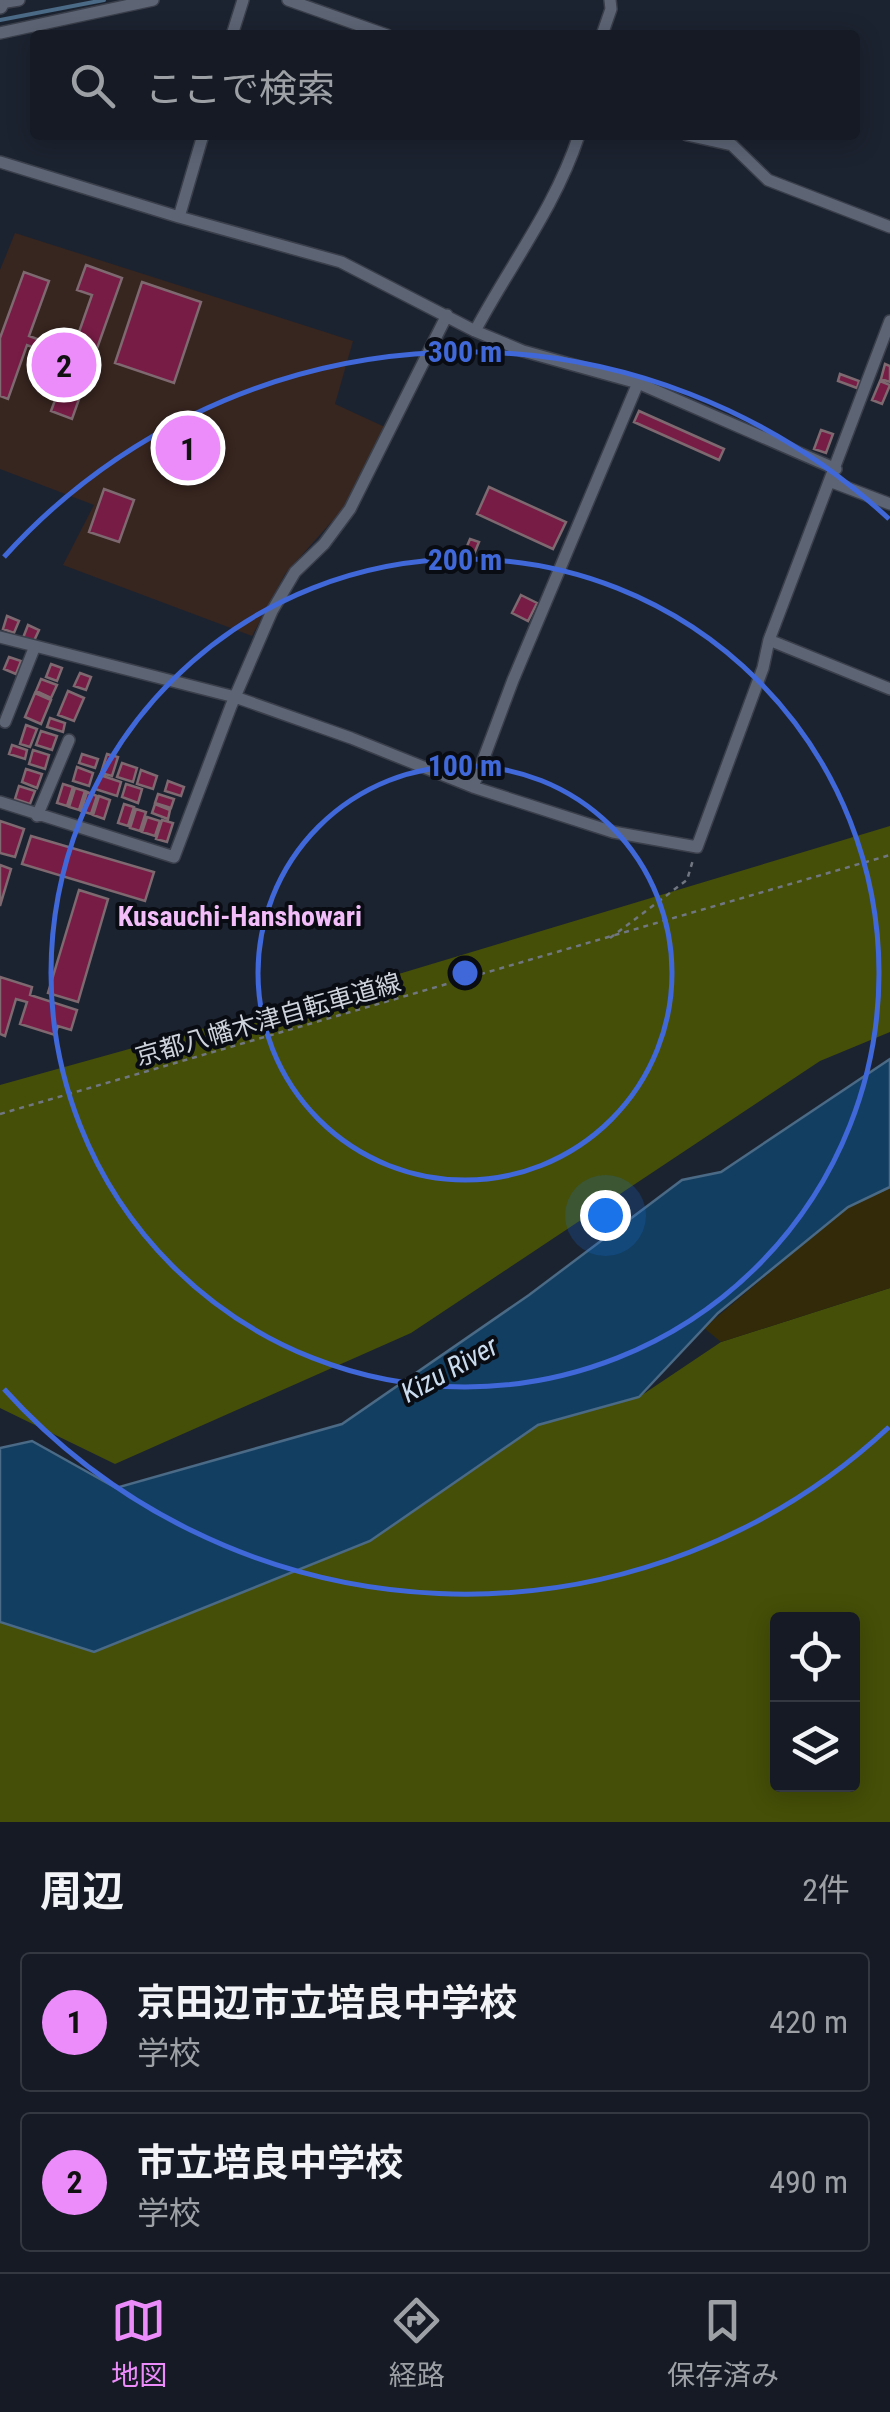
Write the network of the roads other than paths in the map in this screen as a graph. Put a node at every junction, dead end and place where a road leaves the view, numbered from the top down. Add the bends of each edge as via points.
1 (19, 0) edge
2 (153, 0) edge
3 (243, 0) edge
4 (288, 0) edge
5 (610, 0) edge
6 (1, 3) edge
7 (234, 30) edge
8 (373, 30) edge
9 (604, 30) edge
10 (0, 33) edge
11 (202, 140) edge
12 (577, 140) edge
13 (709, 140) edge
14 (0, 162) edge
15 (179, 217) junction
16 (890, 227) edge
17 (447, 315) junction
18 (890, 321) edge
19 (475, 332) junction
20 (638, 383) junction
21 (834, 475) junction
22 (890, 504) edge
23 (0, 637) edge
24 (769, 640) junction
25 (35, 646) junction
26 (890, 689) edge
27 (235, 697) junction
28 (5, 722) dead end
29 (69, 740) dead end
30 (473, 787) junction
31 (0, 802) edge
32 (38, 816) junction

1 - 6 street
2 - 10 street
3 - 7 street
4 - 8 street
5 - 9 street
11 - 15 street
12 - 19 street via 542,222
13 - 16 street via 732,145 768,180
14 - 15 street
15 - 17 street via 341,262
17 - 19 street
17 - 27 street via 350,508 272,611
18 - 21 street
19 - 20 street
20 - 21 street
20 - 30 street
21 - 22 street
21 - 24 street
23 - 25 street
24 - 26 street
24 - 30 street via 697,847 613,832
25 - 27 street
25 - 28 street
27 - 30 street
27 - 32 street via 174,857
29 - 32 street
31 - 32 street

